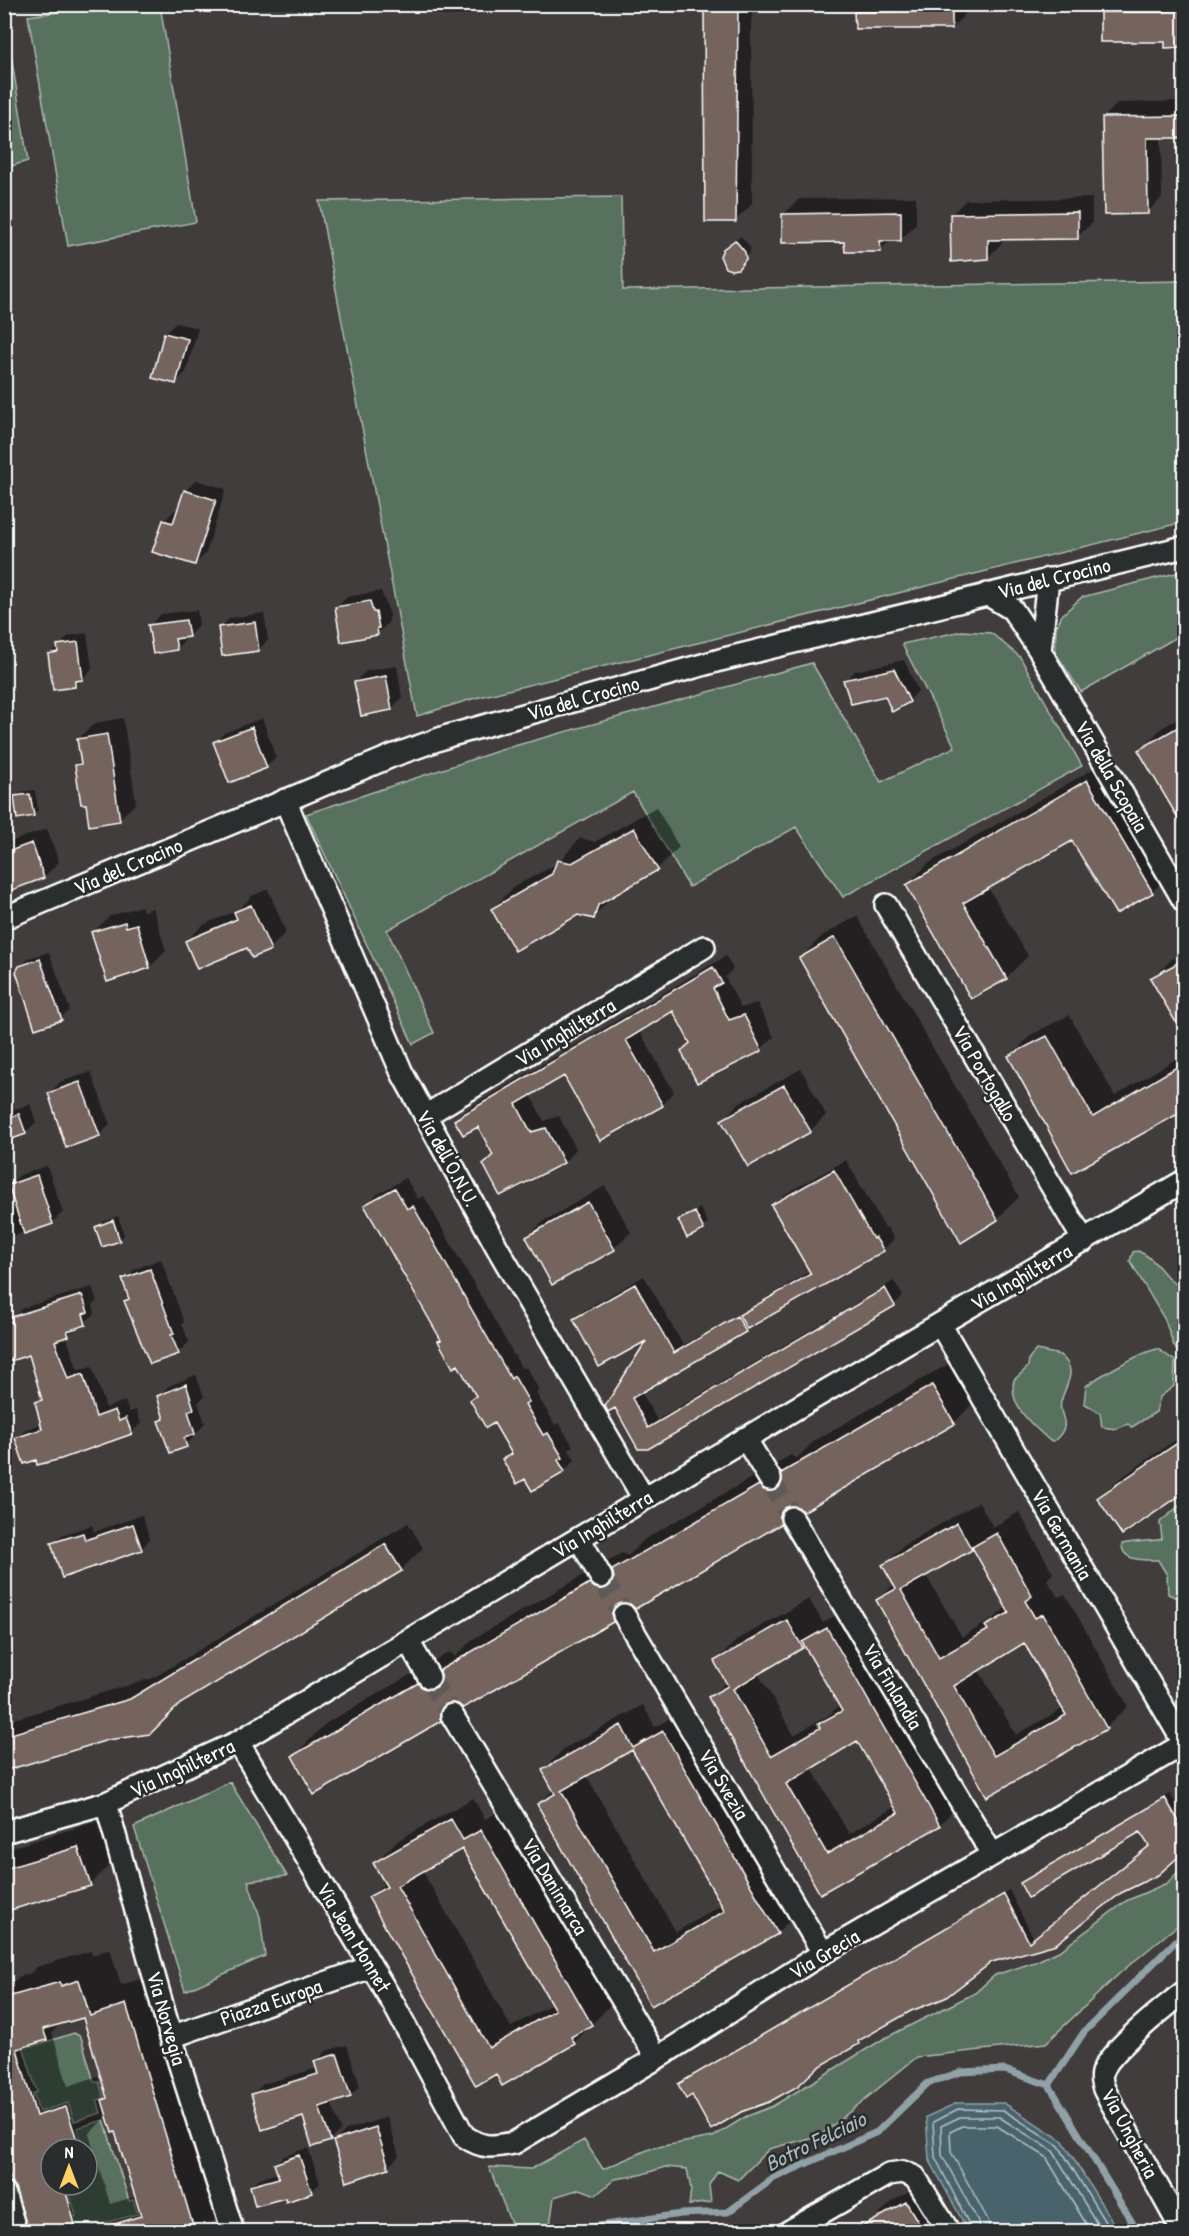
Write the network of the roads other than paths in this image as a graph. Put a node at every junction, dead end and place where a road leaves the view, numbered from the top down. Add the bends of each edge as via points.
1 (1185, 547) edge
2 (1048, 579) junction
3 (987, 594) junction
4 (1040, 651) junction
5 (285, 800) junction
6 (1185, 901) edge
7 (886, 905) dead end
8 (4, 918) edge
9 (704, 947) dead end
10 (425, 1116) junction
11 (1185, 1181) edge
12 (1084, 1241) junction
13 (940, 1324) junction
14 (745, 1438) junction
15 (770, 1479) tunnel mouth
16 (644, 1499) junction
17 (792, 1518) tunnel mouth
18 (579, 1538) junction
19 (601, 1577) tunnel mouth
20 (624, 1615) tunnel mouth
21 (408, 1641) junction
22 (429, 1677) tunnel mouth
23 (452, 1715) tunnel mouth
24 (238, 1742) junction
25 (1185, 1744) edge
26 (106, 1803) junction
27 (4, 1832) edge
28 (993, 1854) junction
29 (824, 1953) junction
30 (371, 1966) junction
31 (1185, 1992) edge
32 (171, 2037) junction
33 (657, 2058) junction
34 (464, 2136) joint
35 (4, 2193) edge
36 (16, 2232) edge
37 (233, 2232) edge
38 (788, 2232) edge
39 (949, 2232) edge
40 (1184, 2232) edge

1 - 2 street, Via del Crocino
2 - 3 street, Via del Crocino
2 - 4 street
3 - 4 street, Via della Scopaia via 1012,609
3 - 5 street, Via del Crocino via 720,660 448,736
4 - 6 street, Via della Scopaia
5 - 8 street, Via del Crocino
5 - 10 street, Via dell'O.N.U. via 397,1063
7 - 12 street, Via Portogallo
9 - 10 street, Via Inghilterra
10 - 16 street, Via dell'O.N.U.
11 - 12 street, Via Inghilterra
12 - 13 street, Via Inghilterra
13 - 14 street, Via Inghilterra
13 - 25 street, Via Germania
14 - 15 street
14 - 16 street, Via Inghilterra
16 - 18 street, Via Inghilterra
17 - 28 street, Via Finlandia
18 - 19 street
18 - 21 street, Via Inghilterra
20 - 29 street, Via Svezia
21 - 22 street
21 - 24 street, Via Inghilterra
23 - 33 street, Via Danimarca
24 - 26 street, Via Inghilterra
24 - 30 street, Via Jean Monnet
25 - 28 street, Via Grecia
26 - 27 street, Via Inghilterra
26 - 32 street, Via Norvegia
28 - 29 street, Via Grecia
29 - 33 street, Via Grecia
30 - 32 street, Piazza Europa
30 - 34 street, Via Jean Monnet
31 - 40 street, Via Ungheria via 1142,2027 1102,2073 1107,2095
32 - 37 street, Via Norvegia
33 - 34 street, Via Grecia via 514,2143 478,2145
35 - 36 street
38 - 39 street via 889,2174 903,2172 915,2176

